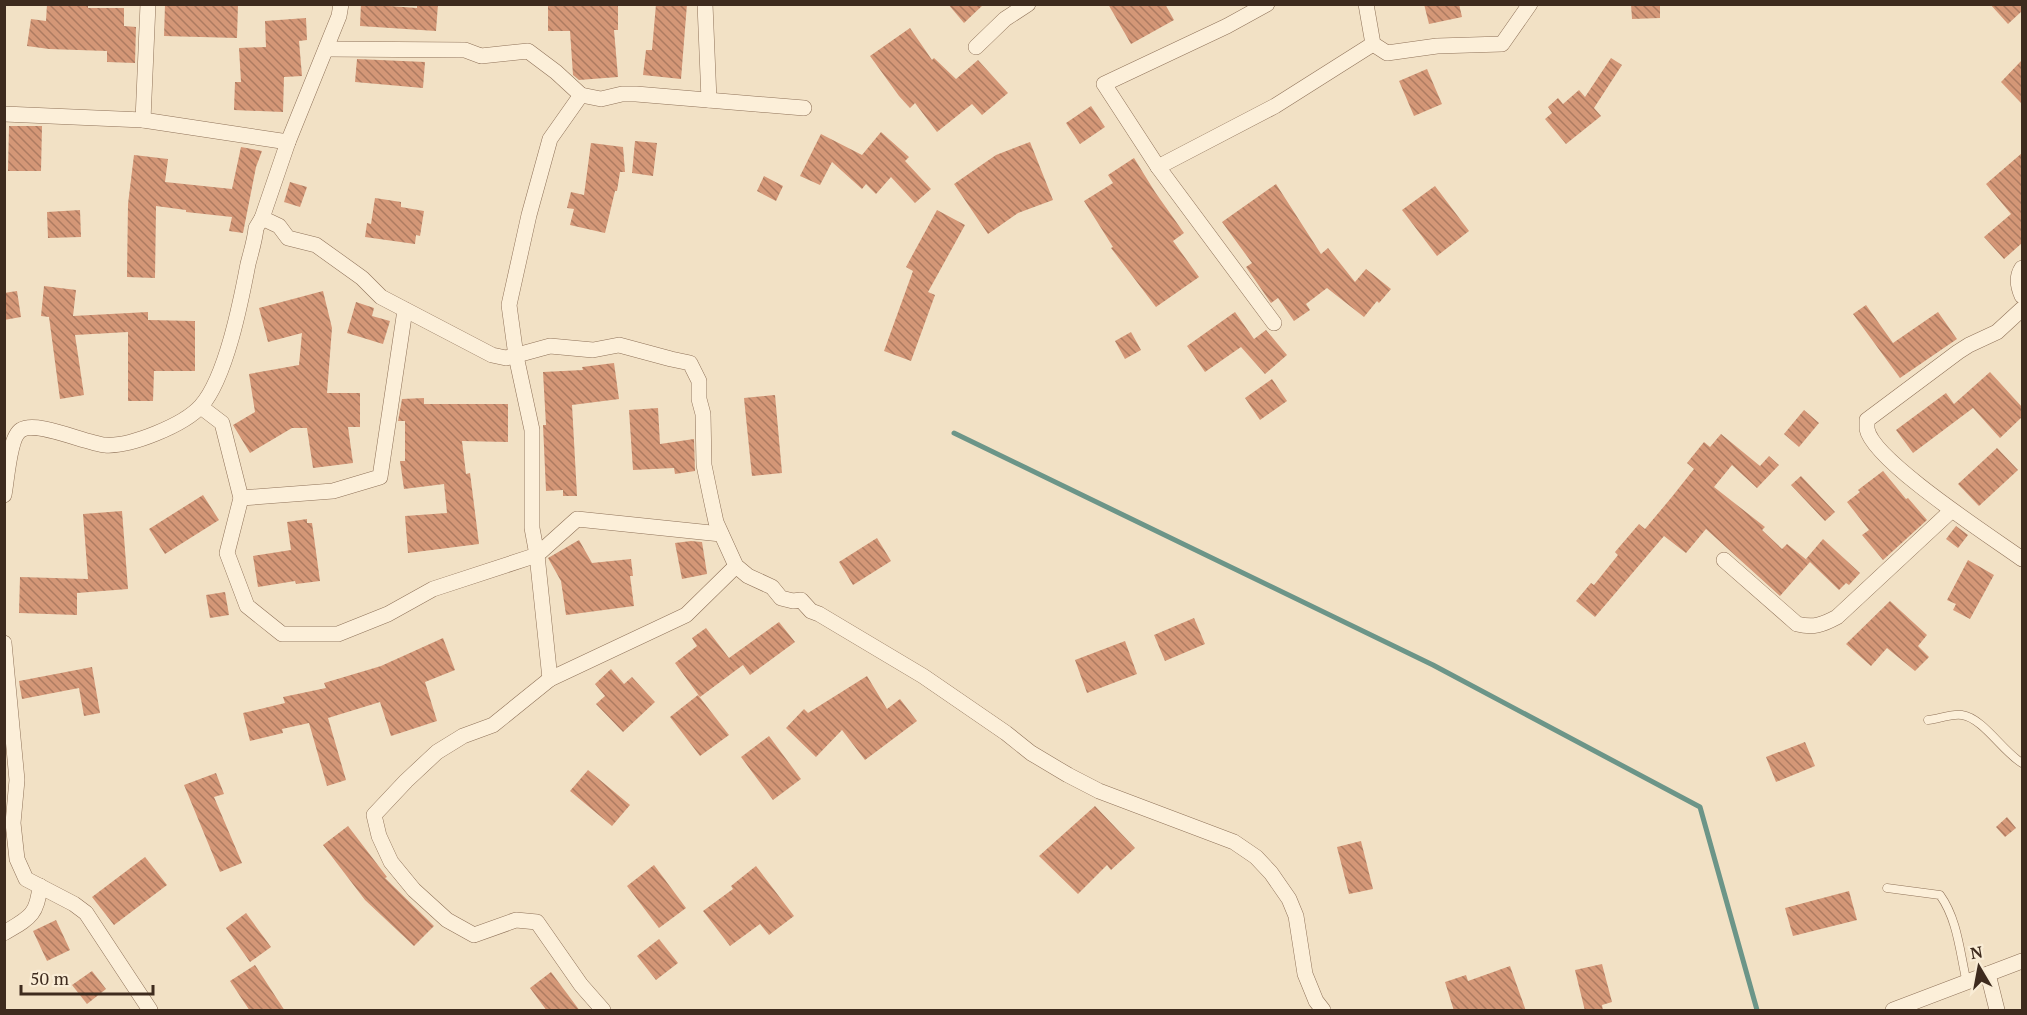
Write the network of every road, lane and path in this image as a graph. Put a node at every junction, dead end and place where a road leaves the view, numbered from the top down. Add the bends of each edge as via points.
1 (148, 4) edge
2 (341, 4) edge
3 (705, 4) edge
4 (1028, 4) edge
5 (1266, 4) edge
6 (1366, 4) edge
7 (1530, 4) edge
8 (1373, 44) junction
9 (976, 47) dead end
10 (326, 49) junction
11 (581, 94) junction
12 (709, 100) junction
13 (804, 108) dead end
14 (4, 114) edge
15 (143, 120) junction
16 (288, 142) junction
17 (1158, 167) junction
18 (262, 218) junction
19 (2022, 268) edge
20 (2022, 296) edge
21 (2022, 309) edge
22 (405, 310) junction
23 (1274, 323) dead end
24 (516, 356) junction
25 (201, 407) junction
26 (10, 437) edge
27 (4, 495) edge
28 (241, 498) junction
29 (1951, 511) junction
30 (722, 534) junction
31 (537, 555) junction
32 (2022, 559) edge
33 (1724, 560) dead end
34 (736, 566) junction
35 (4, 644) edge
36 (550, 679) junction
37 (1928, 720) dead end
38 (2022, 763) edge
39 (40, 886) junction
40 (1887, 888) dead end
41 (4, 933) edge
42 (2022, 961) edge
43 (1988, 974) junction
44 (1967, 983) junction
45 (150, 1011) edge
46 (603, 1011) edge
47 (1323, 1011) edge
48 (1893, 1011) edge
49 (1997, 1011) edge

1 - 15 street
2 - 10 street
3 - 12 street
4 - 9 street via 1005,19
5 - 17 street via 1104,84
6 - 8 street
7 - 8 street via 1502,44 1437,46 1387,53
8 - 17 street via 1275,106
10 - 11 street via 465,50 481,56 528,51
10 - 16 street
11 - 12 street via 601,99 636,94
11 - 24 street via 550,139 529,215 509,305
12 - 13 street
14 - 15 street
15 - 16 street
16 - 18 street
17 - 23 street
18 - 22 street via 279,226 288,238 316,244 381,297
18 - 25 street via 256,228 237,317 217,379
19 - 20 street via 2018,273
21 - 29 street via 1997,332 1958,352 1867,420 1867,431 1884,454
22 - 24 street via 482,351 506,358
22 - 28 street via 380,477 333,491
24 - 30 street via 550,345 593,350 620,345 690,363 699,381 704,465
24 - 31 street via 532,430 532,528
25 - 26 street via 156,434 124,444 81,441 35,427
25 - 28 street via 222,423
26 - 27 street
28 - 31 street via 227,553 247,606 282,634 338,634 388,614 433,589
29 - 32 street
29 - 33 street via 1837,617 1819,626 1797,624
30 - 31 street via 577,519
30 - 34 street
31 - 36 street
34 - 36 street via 686,615
34 - 47 street via 771,587 781,598 801,600 811,611 923,676 1068,775 1099,791 1234,842 1256,857 1271,873 1296,916 1305,974
35 - 39 street via 17,780 17,859 27,879
36 - 46 street via 493,725 463,736 437,752 374,815 391,862 447,920 474,935 516,920 537,922
37 - 38 lane via 1962,715 1983,726
39 - 41 street via 31,917
39 - 45 street via 86,913
40 - 44 lane via 1940,895 1954,922
42 - 43 street
43 - 44 street
43 - 49 street
44 - 48 street

